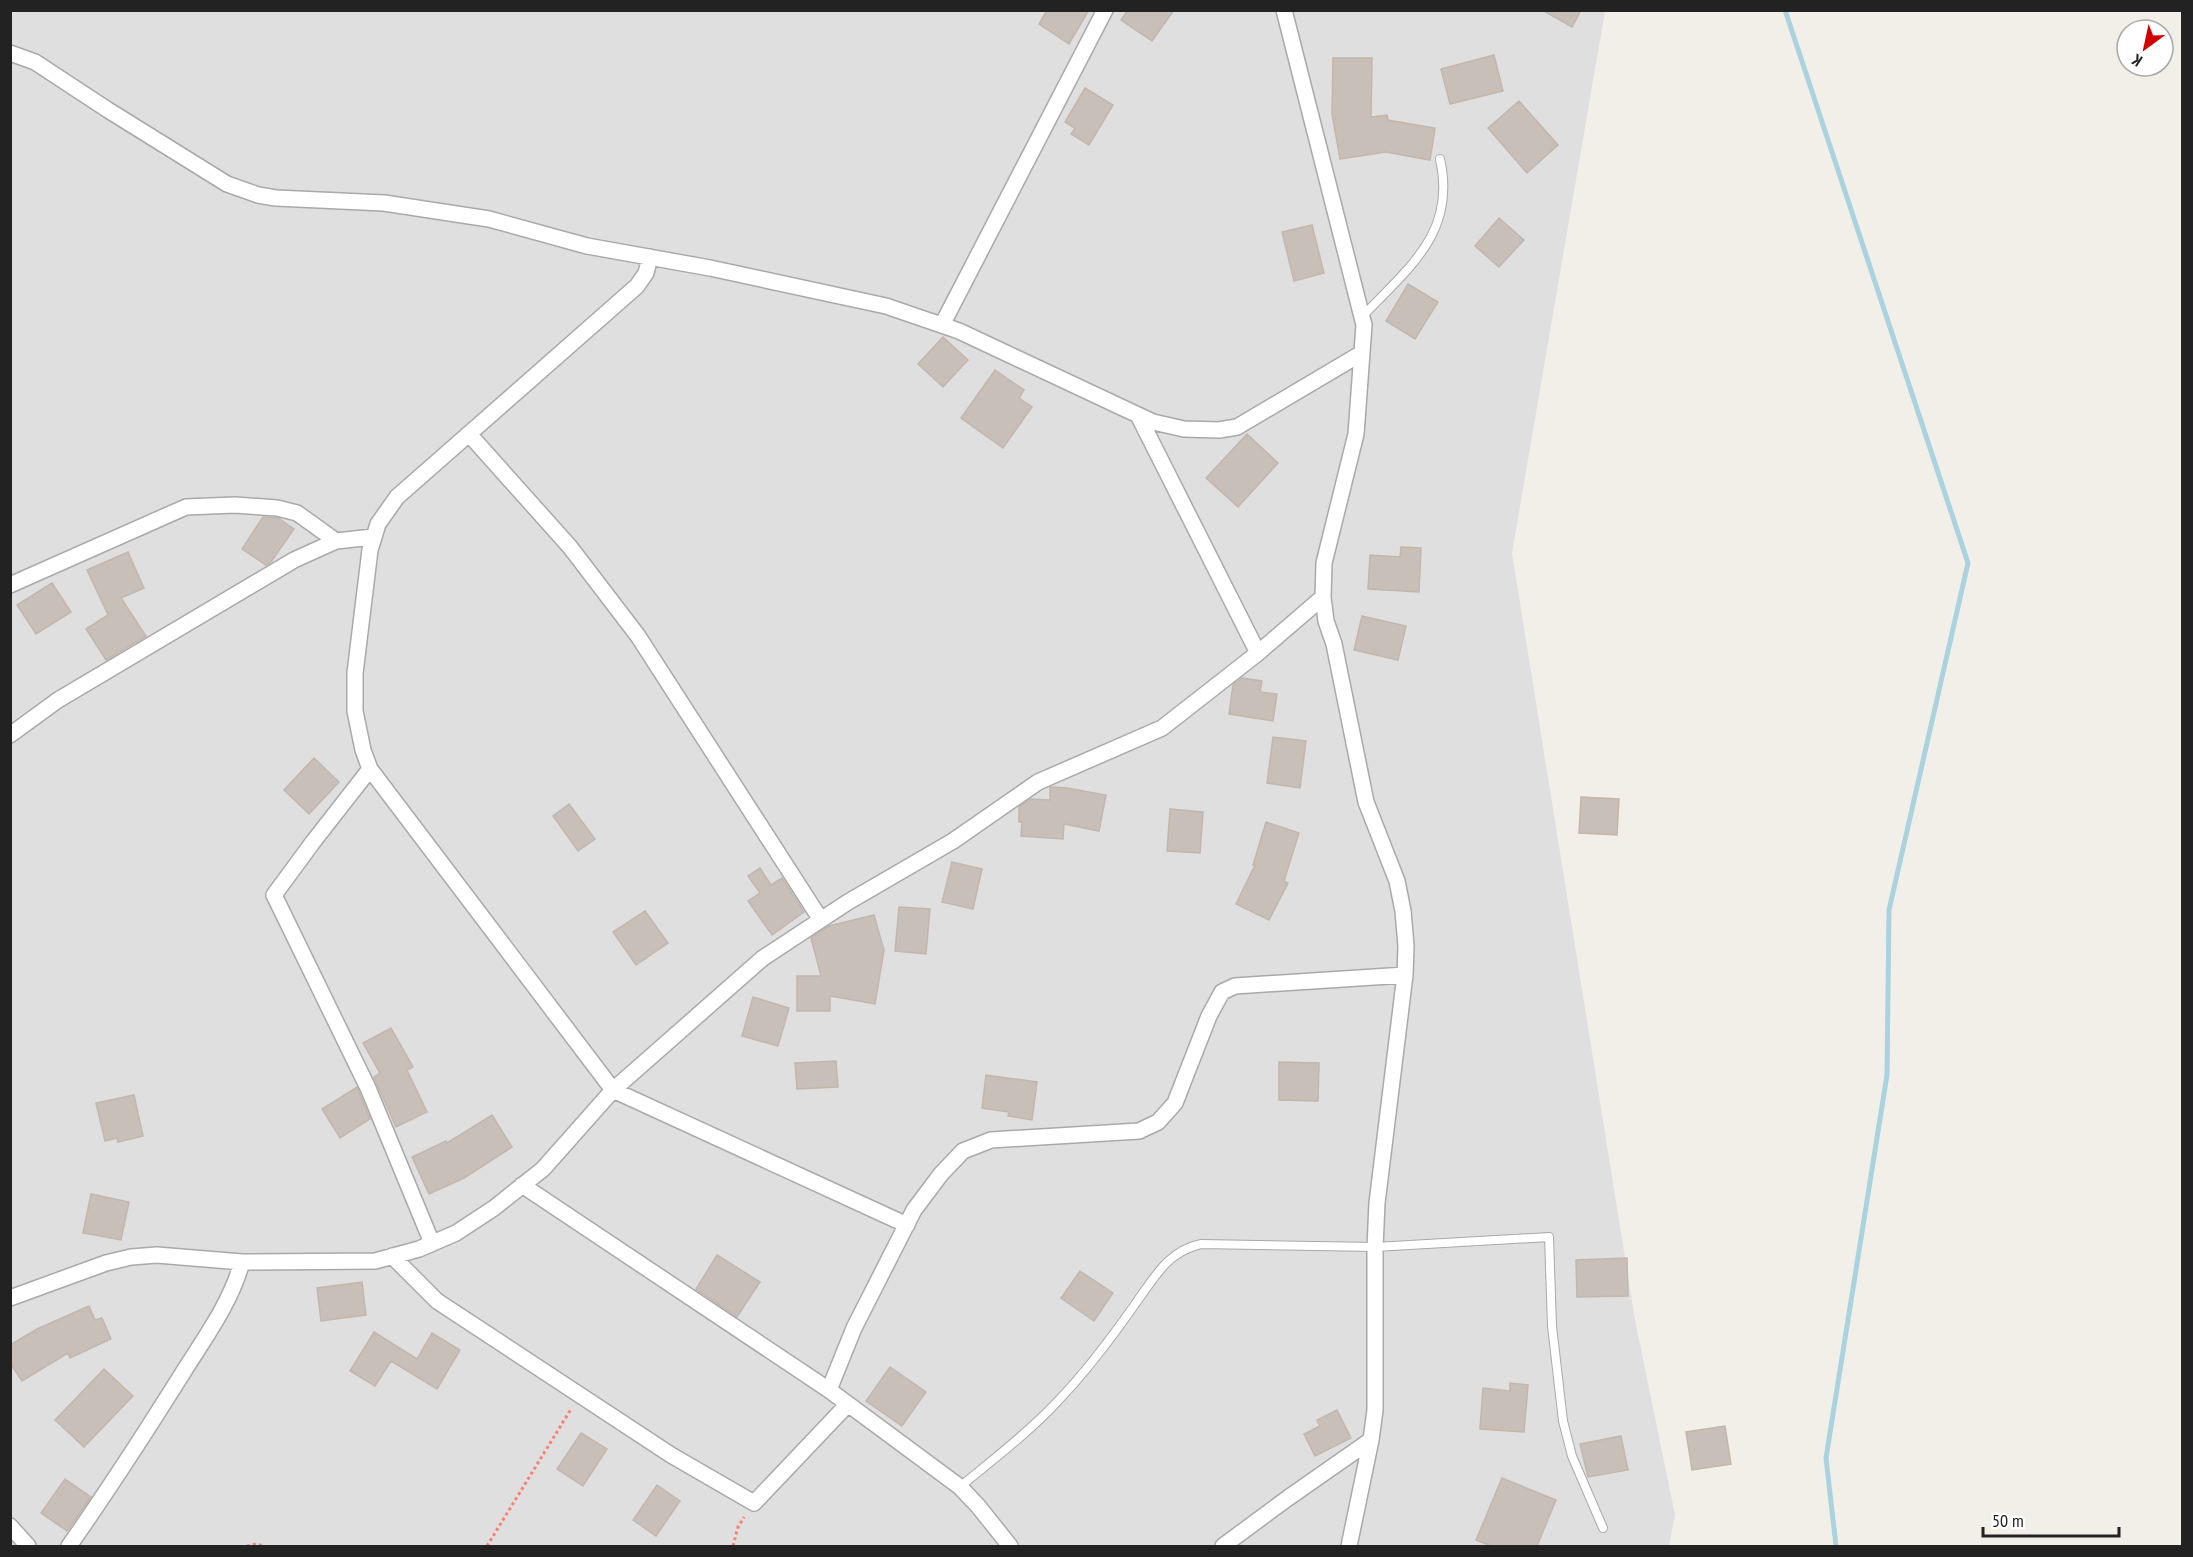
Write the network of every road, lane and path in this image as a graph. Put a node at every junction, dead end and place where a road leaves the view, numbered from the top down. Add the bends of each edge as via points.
1 (1105, 10) edge
2 (1284, 10) edge
3 (10, 53) edge
4 (1440, 159) dead end
5 (650, 257) junction
6 (1362, 318) junction
7 (942, 325) junction
8 (1362, 353) junction
9 (1138, 415) junction
10 (469, 434) junction
11 (373, 537) junction
12 (336, 541) junction
13 (10, 585) edge
14 (1323, 597) junction
15 (1258, 654) junction
16 (10, 735) edge
17 (370, 769) junction
18 (821, 920) junction
19 (1405, 975) junction
20 (613, 1090) junction
21 (522, 1185) junction
22 (907, 1225) junction
23 (432, 1243) junction
24 (1375, 1247) junction
25 (392, 1256) junction
26 (242, 1262) junction
27 (10, 1298) edge
28 (829, 1390) junction
29 (579, 1395) junction
30 (848, 1404) junction
31 (1371, 1440) junction
32 (960, 1487) junction
33 (754, 1503) junction
34 (10, 1526) edge
35 (1603, 1528) dead end
36 (28, 1546) edge
37 (69, 1546) edge
38 (247, 1546) edge
39 (264, 1546) edge
40 (487, 1546) edge
41 (733, 1546) edge
42 (1010, 1546) edge
43 (1223, 1546) edge
44 (1349, 1546) edge

1 - 7 street
2 - 6 street
3 - 5 street via 35,62 227,184 243,190 276,198 384,203 489,219 587,246
4 - 6 lane via 1444,196 1438,224 1422,252
5 - 7 street via 886,306
5 - 10 street via 637,286
6 - 8 street
7 - 9 street
8 - 9 street via 1237,427 1184,429
8 - 14 street via 1356,434 1324,563
9 - 15 street
10 - 11 street via 397,497
10 - 18 street via 570,547 638,636
11 - 12 street
11 - 17 street via 354,692 358,730
12 - 13 street via 297,513 277,508 235,504 186,507
12 - 16 street via 294,560 126,658 58,699
14 - 15 street
14 - 19 street via 1366,802 1397,881 1406,946
15 - 18 street via 1162,728 1038,782 953,841
17 - 20 street
17 - 23 street via 274,895 368,1088
18 - 20 street via 763,958
19 - 22 street via 1235,986 1222,992 1174,1103 1158,1122 1140,1131 992,1140 963,1151 941,1174
19 - 24 street via 1382,1149
20 - 21 street via 543,1168
20 - 22 street
21 - 23 street via 456,1233
21 - 28 street
22 - 28 street via 854,1328
23 - 25 street
24 - 31 street via 1375,1410
24 - 32 lane via 1201,1244 1181,1250 1160,1268 1074,1385
24 - 35 lane via 1548,1237 1552,1326 1563,1420 1572,1456
25 - 26 street via 375,1261
25 - 29 street via 437,1301
26 - 27 street via 157,1255 131,1257
26 - 37 street via 222,1311 126,1464
28 - 30 street
29 - 33 street
29 - 40 path
30 - 32 street
30 - 33 street
31 - 43 street
31 - 44 street
32 - 42 street
33 - 41 path via 738,1527
34 - 36 street
38 - 39 path

